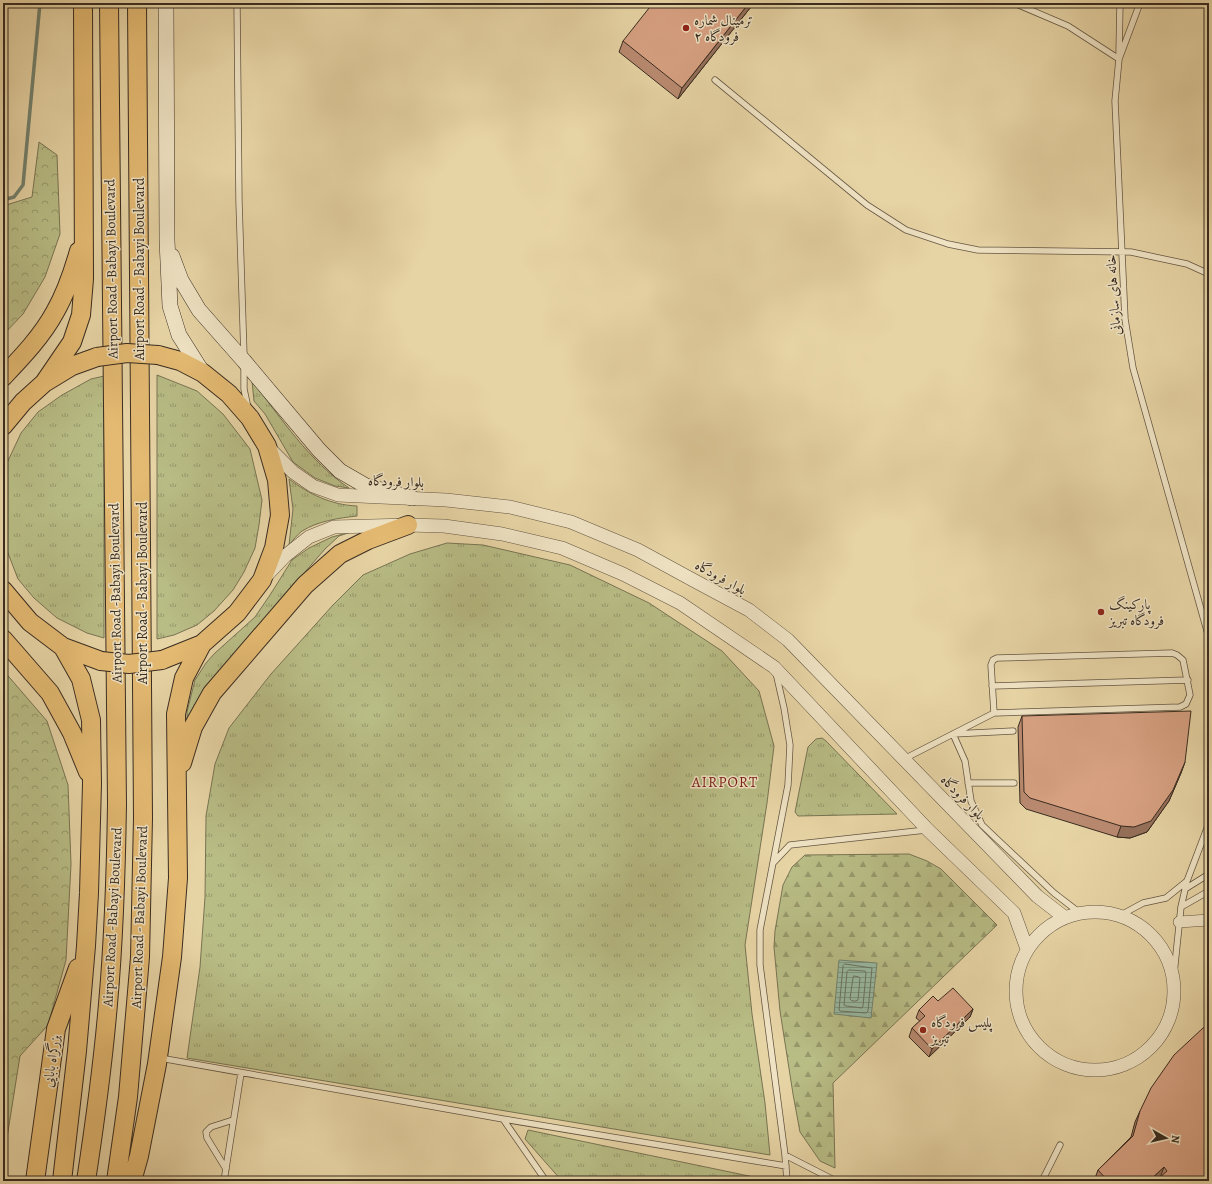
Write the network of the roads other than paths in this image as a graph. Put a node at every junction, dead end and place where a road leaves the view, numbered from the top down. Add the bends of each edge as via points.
1 (83, 3) edge
2 (109, 3) edge
3 (137, 3) edge
4 (166, 3) edge
5 (237, 3) edge
6 (1014, 3) edge
7 (1120, 3) edge
8 (1140, 3) edge
9 (1119, 59) junction
10 (715, 80) dead end
11 (84, 233) junction
12 (166, 240) junction
13 (1122, 252) junction
14 (1209, 274) edge
15 (244, 361) junction
16 (203, 373) junction
17 (3, 377) edge
18 (44, 383) junction
19 (250, 418) junction
20 (3, 426) edge
21 (267, 446) junction
22 (412, 498) junction
23 (408, 525) junction
24 (262, 580) junction
25 (3, 590) edge
26 (1209, 638) edge
27 (3, 639) edge
28 (202, 644) junction
29 (63, 647) junction
30 (774, 667) junction
31 (1188, 680) junction
32 (992, 686) junction
33 (994, 713) junction
34 (1013, 731) dead end
35 (953, 734) junction
36 (904, 759) junction
37 (177, 779) junction
38 (968, 783) junction
39 (1014, 783) dead end
40 (92, 784) junction
41 (1209, 823) edge
42 (928, 830) junction
43 (773, 863) junction
44 (1209, 874) edge
45 (1187, 881) junction
46 (1185, 889) junction
47 (1209, 891) edge
48 (1181, 907) junction
49 (1080, 913) junction
50 (1121, 915) junction
51 (1064, 917) junction
52 (1209, 920) edge
53 (1179, 922) junction
54 (86, 946) junction
55 (1027, 948) junction
56 (1174, 974) junction
57 (158, 1058) junction
58 (241, 1073) junction
59 (503, 1119) junction
60 (233, 1120) junction
61 (1060, 1145) dead end
62 (785, 1155) junction
63 (786, 1166) junction
64 (226, 1169) junction
65 (35, 1181) edge
66 (62, 1181) edge
67 (86, 1181) edge
68 (116, 1181) edge
69 (132, 1181) edge
70 (224, 1181) edge
71 (546, 1181) edge
72 (787, 1181) edge
73 (836, 1181) edge
74 (1042, 1181) edge

1 - 11 highway
2 - 67 highway, Airport Road -Babayi Boulevard via 118,804 115,907 108,1004 98,1106
3 - 68 highway, Airport Road - Babayi Boulevard via 143,818 140,957 128,1097
4 - 12 main road
5 - 15 lane
6 - 9 lane via 1068,26
7 - 9 lane
8 - 9 lane
9 - 13 lane, خانه های سازمانی via 1115,101
10 - 13 lane via 867,205 906,230 948,244 978,250
11 - 17 highway via 71,276 55,312 31,346
11 - 18 highway via 81,315 72,342
12 - 15 main road via 181,280 199,310
12 - 16 main road via 170,306 179,335
13 - 14 lane via 1188,264
13 - 26 lane, خانه های سازمانی via 1125,318 1132,368
15 - 19 lane via 244,389
15 - 22 main road via 319,450 340,471 366,486
16 - 18 highway, bridge via 180,361 158,355 127,353 98,357 72,366
16 - 19 highway via 229,394
18 - 20 highway via 23,402
19 - 21 highway
21 - 22 street, بلوار فرودگاه via 293,472 313,486 338,495
21 - 24 highway via 278,480 280,515 274,548
22 - 36 street, بلوار فرودگاه via 510,507 571,522 638,550 749,610 788,640
23 - 24 street via 334,527 309,537 285,556
23 - 30 street via 444,526 502,534 562,548 623,574 680,603
23 - 37 highway via 340,554 305,585 212,693 193,727
24 - 28 highway via 237,613
25 - 29 highway via 30,622
27 - 40 highway via 50,693 72,733
28 - 29 highway, bridge via 162,660 129,664 101,661
28 - 37 highway via 184,678 176,714
29 - 40 highway via 81,679 91,720
30 - 42 street
30 - 43 lane via 790,745 788,785
31 - 32 lane
31 - 32 lane via 1183,660 1172,653 1156,653 997,658 991,665
31 - 33 lane via 1190,695 1186,704 1180,707
32 - 33 lane
33 - 35 lane
34 - 35 lane
35 - 36 lane
35 - 38 lane via 965,761
36 - 51 street, بلوار فرودگاه via 1037,896
37 - 57 highway via 178,878 173,949
38 - 39 lane
38 - 49 lane via 970,801 982,825
40 - 54 highway
41 - 45 lane
42 - 43 lane via 790,845
42 - 55 street via 1014,913
43 - 62 lane via 760,930 760,965
44 - 46 lane
45 - 46 lane
45 - 50 lane via 1166,898 1143,903
46 - 48 lane
47 - 48 lane
48 - 53 lane
49 - 50 street via 1110,912
49 - 51 street
50 - 56 street via 1132,919 1151,933 1166,952
51 - 55 street via 1043,930
52 - 53 street
53 - 56 lane
54 - 65 highway, بزرگراه بابایی via 56,1029
54 - 66 highway
55 - 56 street via 1017,972 1016,998 1022,1024 1037,1045 1057,1061 1082,1070 1108,1070 1132,1062 1153,1046 1168,1025 1175,1000
57 - 58 lane
57 - 69 highway
58 - 59 lane
58 - 60 lane
59 - 63 lane
59 - 71 lane
60 - 64 lane
60 - 64 lane via 211,1127 206,1132
61 - 74 lane
62 - 63 lane
62 - 73 lane
63 - 72 lane
64 - 70 lane

